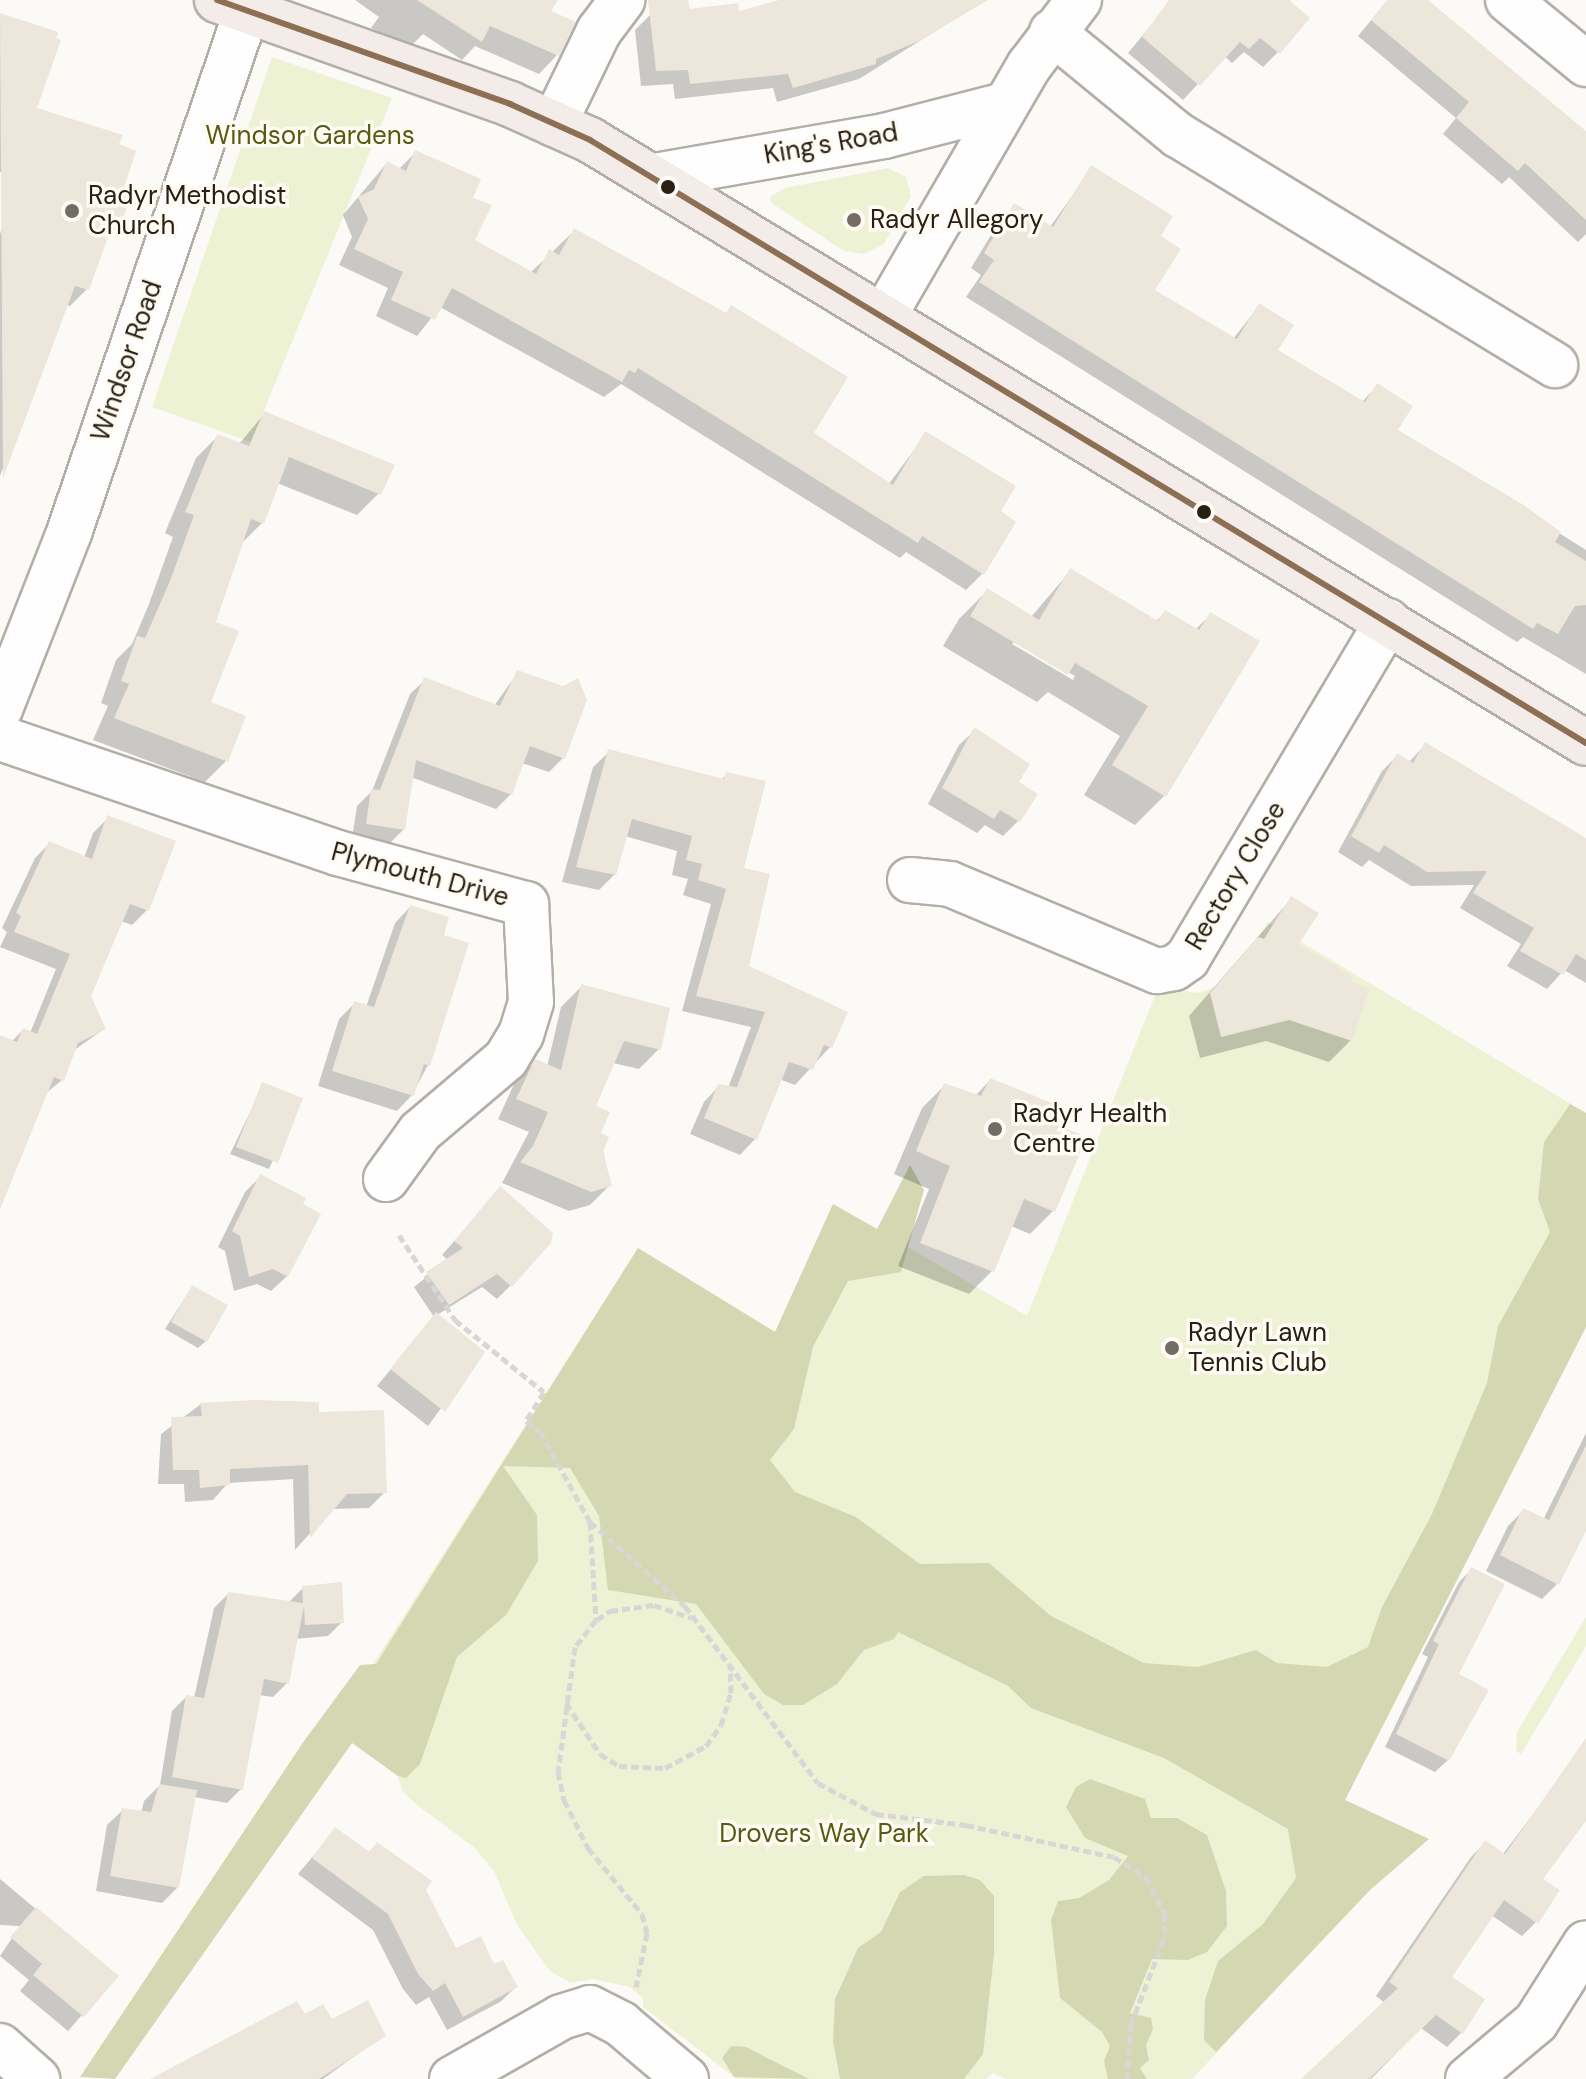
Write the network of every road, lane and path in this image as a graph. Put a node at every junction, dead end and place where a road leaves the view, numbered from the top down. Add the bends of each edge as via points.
1 (622, 0) edge
2 (1508, 0) edge
3 (247, 6) edge
4 (1066, 16) edge
5 (1586, 64) edge
6 (1005, 105) junction
7 (554, 124) junction
8 (655, 176) junction
9 (885, 314) junction
10 (1555, 365) dead end
11 (1388, 621) junction
12 (0, 709) edge
13 (0, 738) edge
14 (1586, 743) edge
15 (910, 880) dead end
16 (386, 1179) dead end
17 (399, 1235) dead end
18 (590, 1522) junction
19 (596, 1620) junction
20 (698, 1621) junction
21 (730, 1662) junction
22 (566, 1702) junction
23 (1586, 1943) edge
24 (635, 1992) dead end
25 (0, 2046) edge
26 (37, 2079) edge
27 (452, 2079) edge
28 (686, 2079) edge
29 (1127, 2079) edge
30 (1468, 2079) edge

1 - 7 street via 599,31
2 - 5 street
3 - 7 main road
3 - 12 street, Windsor Road via 70,530
4 - 6 street
4 - 10 street via 1178,135
6 - 8 street, King's Road via 884,136
6 - 9 street
7 - 8 main road
8 - 9 main road
9 - 11 main road
11 - 14 main road
11 - 15 street, Rectory Close via 1187,959 1174,968 1157,971 950,884
13 - 16 street, Plymouth Drive via 338,853 526,904 531,1002 521,1034 506,1059 420,1132
17 - 18 path via 455,1320 544,1392 526,1421 540,1431
18 - 19 path
18 - 20 path
19 - 20 path via 610,1611 654,1605 674,1608
19 - 22 path via 575,1647
20 - 21 path
21 - 22 path via 731,1693 721,1725 706,1746 665,1768 619,1766 600,1754
21 - 29 path via 799,1763 845,1801 906,1821 966,1825 1114,1857 1146,1877 1165,1914 1164,1939 1131,2024
22 - 24 path via 558,1772 564,1800 588,1848 633,1898 647,1933
23 - 30 street via 1536,2022
25 - 26 street
27 - 28 street via 561,2017 590,2008 621,2024

